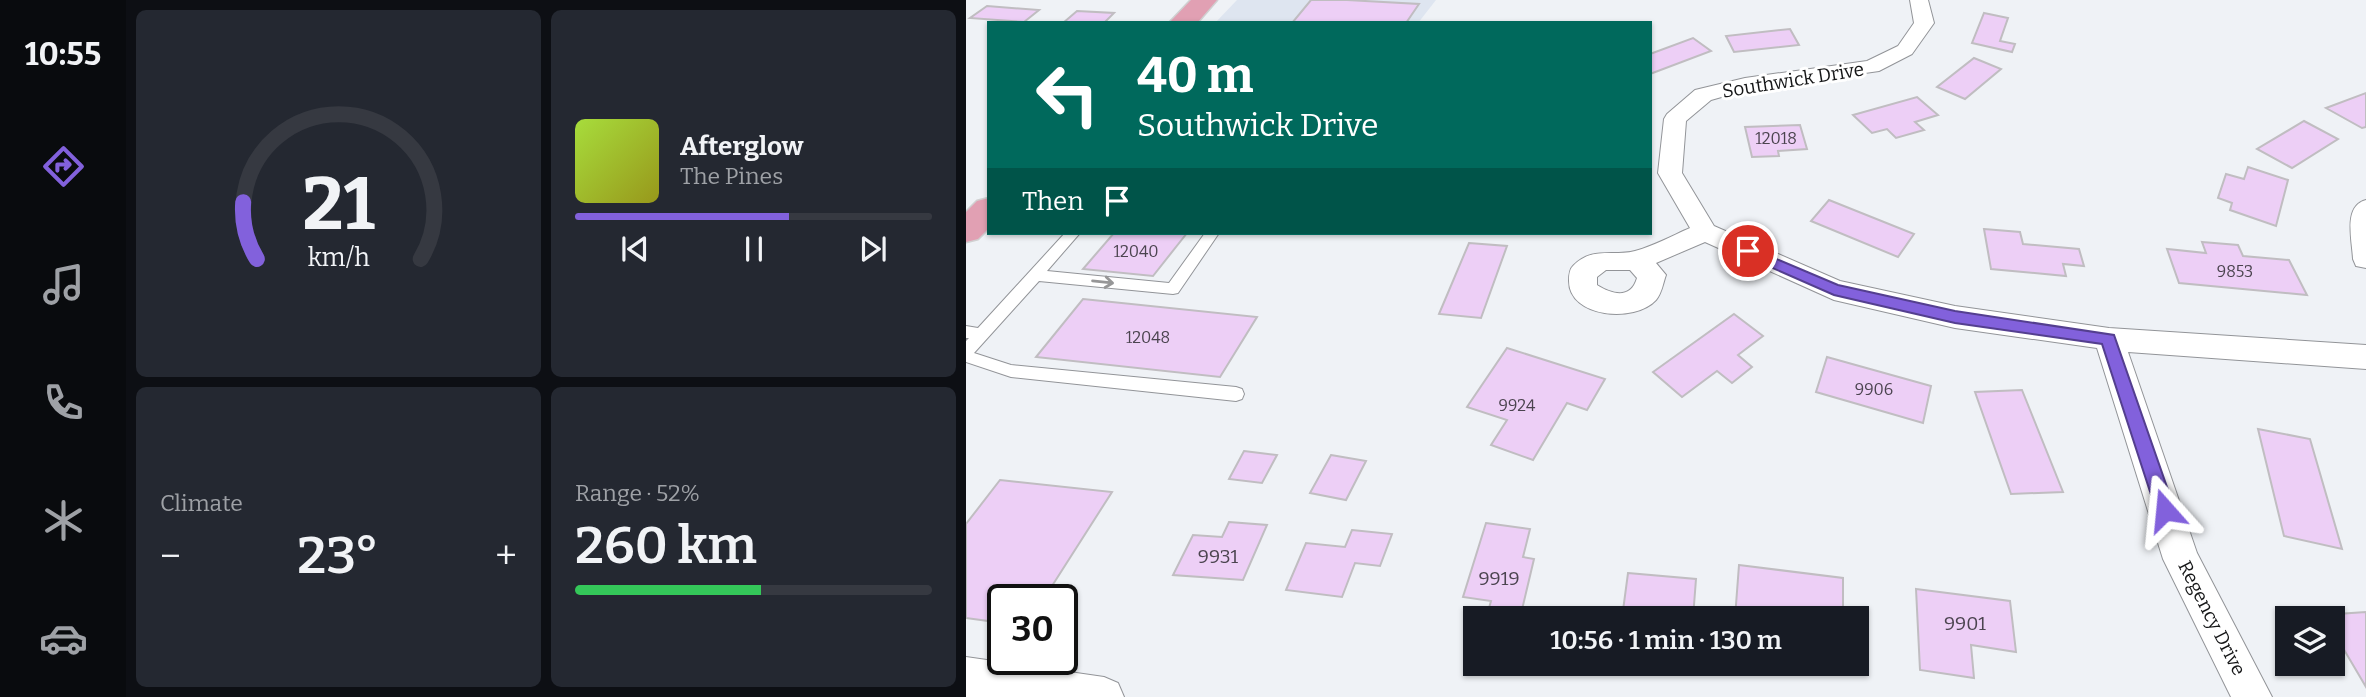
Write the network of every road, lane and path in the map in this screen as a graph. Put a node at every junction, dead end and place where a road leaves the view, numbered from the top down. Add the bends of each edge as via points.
1 (1205, 0) edge
2 (1919, 0) edge
3 (1184, 21) edge
4 (2366, 208) edge
5 (987, 211) edge
6 (966, 231) edge
7 (1704, 232) junction
8 (1071, 235) edge
9 (1211, 235) edge
10 (2366, 258) edge
11 (1636, 261) dead end
12 (1035, 275) junction
13 (974, 333) edge
14 (2109, 339) junction
15 (966, 354) edge
16 (2366, 357) edge
17 (1236, 394) dead end
18 (966, 677) edge
19 (1104, 697) edge
20 (2252, 697) edge

1 - 3 main road
2 - 7 street, Southwick Drive via 1924,23 1905,50 1872,67 1745,84 1703,95 1675,119 1670,173
4 - 10 street
5 - 6 main road
7 - 11 street
7 - 14 street via 1834,290 1955,317
8 - 12 lane
12 -> 9 lane via 1173,289
12 - 13 lane
13 - 15 lane
14 - 16 street
14 - 20 street, Regency Drive via 2181,559
15 - 17 lane via 1011,370
18 - 19 street

